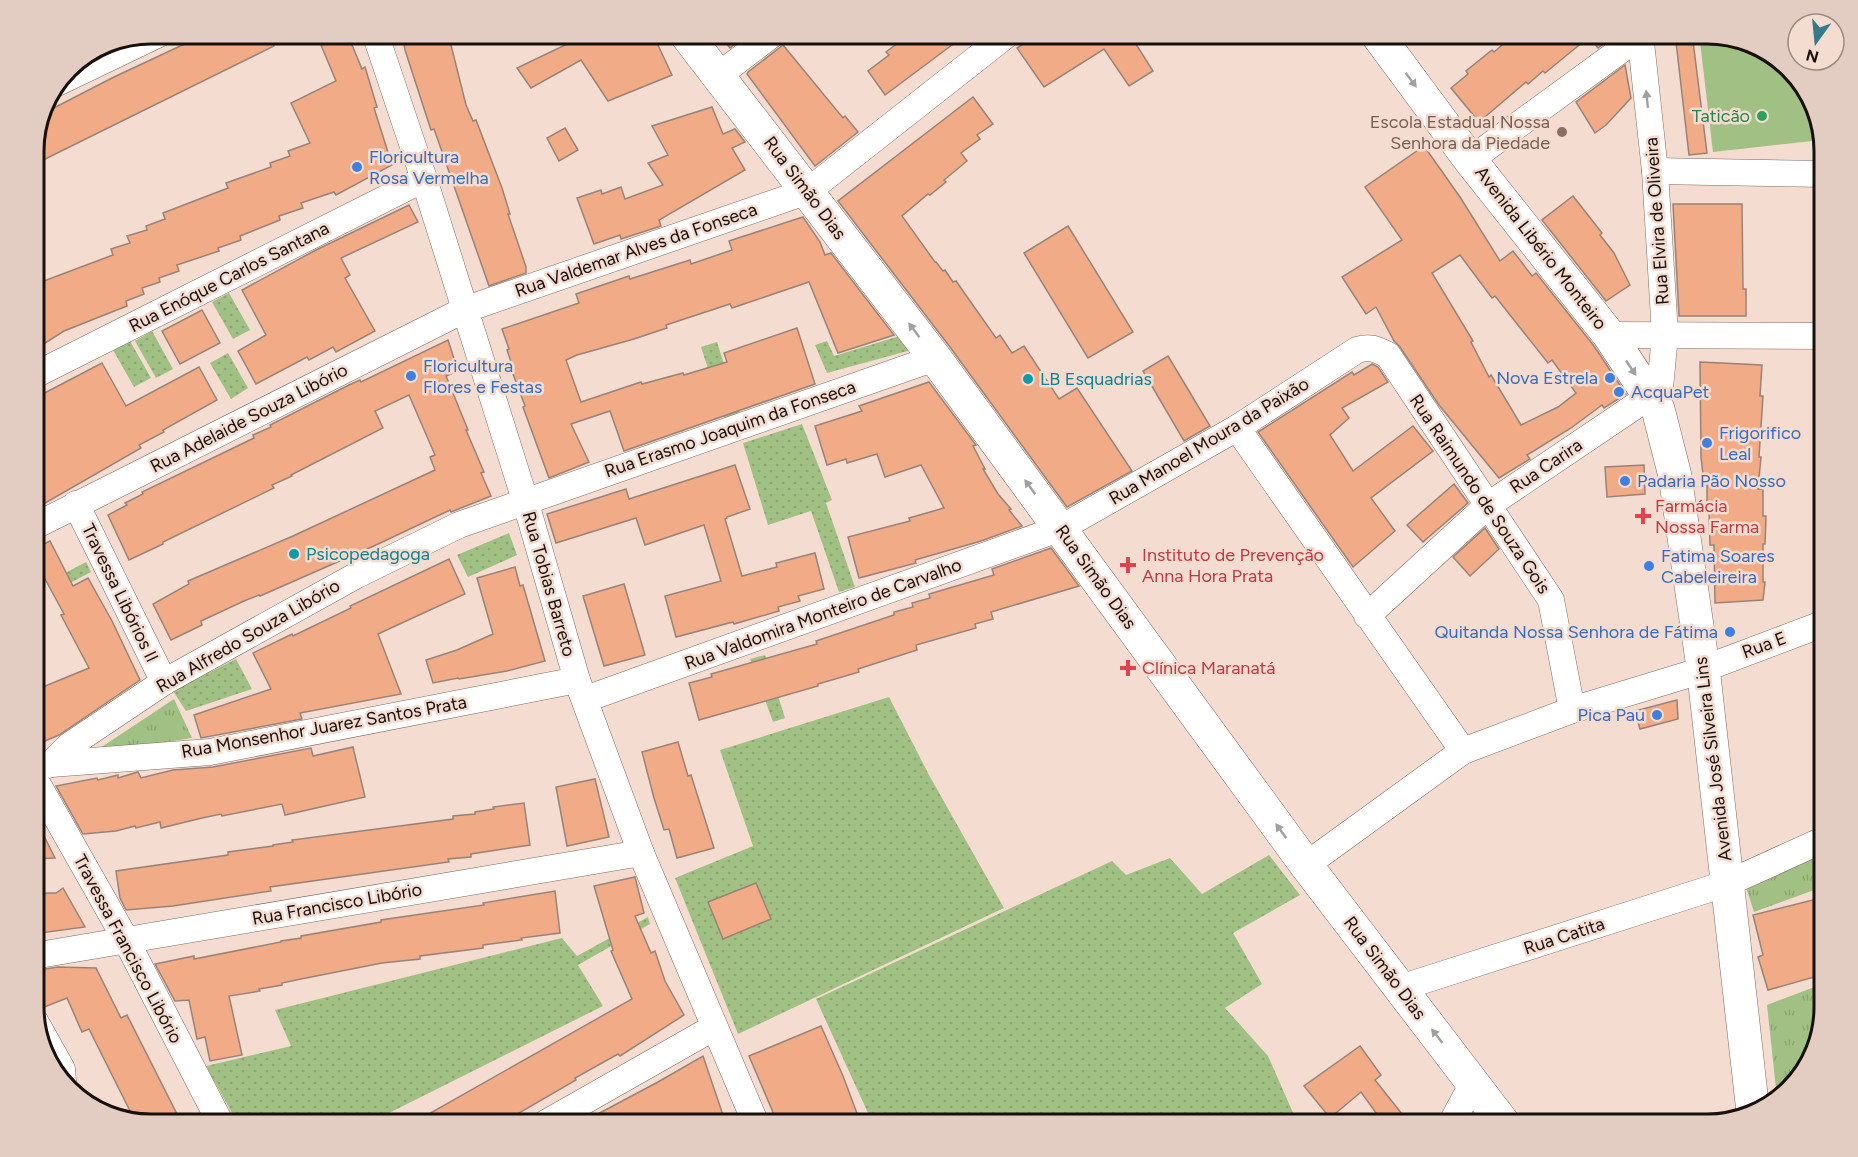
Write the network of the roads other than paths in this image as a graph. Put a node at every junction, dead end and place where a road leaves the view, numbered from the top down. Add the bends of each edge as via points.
1 (379, 44) edge
2 (694, 44) edge
3 (760, 44) edge
4 (995, 44) edge
5 (1384, 44) edge
6 (1628, 44) edge
7 (1641, 44) edge
8 (136, 45) edge
9 (77, 74) edge
10 (719, 75) junction
11 (1470, 159) junction
12 (1655, 171) junction
13 (1814, 174) edge
14 (424, 179) junction
15 (808, 191) junction
16 (464, 310) junction
17 (1609, 334) junction
18 (1665, 335) junction
19 (1814, 336) edge
20 (1388, 355) joint
21 (935, 358) junction
22 (44, 370) edge
23 (1654, 402) junction
24 (1238, 428) junction
25 (525, 500) junction
26 (76, 504) junction
27 (1487, 506) junction
28 (44, 521) edge
29 (1061, 528) junction
30 (1367, 616) junction
31 (1814, 627) edge
32 (1702, 667) junction
33 (164, 682) junction
34 (581, 690) junction
35 (1572, 710) junction
36 (1463, 752) junction
37 (44, 766) edge
38 (44, 769) edge
39 (44, 780) edge
40 (1814, 844) edge
41 (641, 853) junction
42 (1306, 865) junction
43 (1728, 883) junction
44 (126, 940) junction
45 (44, 954) edge
46 (1400, 988) junction
47 (713, 1028) junction
48 (1473, 1083) junction
49 (1752, 1103) edge
50 (216, 1114) edge
51 (562, 1114) edge
52 (752, 1114) edge
53 (1456, 1114) edge
54 (1496, 1114) edge

1 - 14 street, Rua Tobias Barreto
2 - 10 street, Rua Simão Dias
3 - 10 street
4 - 15 street, Rua Valdemar Alves da Fonseca
5 -> 11 street, Avenida Libério Monteiro
6 - 11 street
12 -> 7 street, Rua Elvira de Oliveira
8 - 9 street
10 - 15 street, Rua Simão Dias
11 - 17 street, Avenida Libério Monteiro
12 - 13 street
12 - 18 street, Rua Elvira de Oliveira
14 - 16 street, Rua Tobias Barreto
14 - 22 street, Rua Enóque Carlos Santana
15 - 16 street, Rua Valdemar Alves da Fonseca
21 -> 15 street, Rua Simão Dias
16 - 25 street, Rua Tobias Barreto
16 - 26 street, Rua Adelaide Souza Libório
17 - 18 street
17 -> 23 street, Avenida Libério Monteiro
18 - 19 street
18 - 23 street, Rua Elvira de Oliveira
20 - 24 street, Rua Manoel Moura da Paixão via 1375,348 1357,350
20 - 27 street, Rua Raimundo de Souza Gois
21 - 25 street, Rua Erasmo Joaquim da Fonseca
29 -> 21 street, Rua Simão Dias
23 - 27 street, Rua Carira
23 - 32 street, Avenida José Silveira Lins via 1675,476
24 - 29 street, Rua Manoel Moura da Paixão
24 - 30 street
25 - 33 street, Rua Alfredo Souza Libório via 459,525 357,574
25 - 34 street, Rua Tobias Barreto
26 - 28 street, Rua Adelaide Souza Libório
26 - 33 street, Travessa Libórios II
27 - 30 street, Rua Carira
27 - 35 street, Rua Raimundo de Souza Gois via 1551,600
29 - 34 street, Rua Valdomira Monteiro de Carvalho
42 -> 29 street, Rua Simão Dias
30 - 36 street
31 - 32 street, Rua E
32 - 35 street, Rua E
32 - 43 street, Avenida José Silveira Lins
33 - 37 street, Rua Alfredo Souza Libório
34 - 38 street, Rua Monsenhor Juarez Santos Prata via 210,752
34 - 41 street, Rua Tobias Barreto
35 - 36 street, Rua E
36 - 42 street, Rua E
39 - 44 street, Travessa Francisco Libório
40 - 43 street, Rua Catita
41 - 44 street, Rua Francisco Libório
41 - 47 street, Rua Tobias Barreto
42 - 46 street, Rua Simão Dias
43 - 46 street, Rua Catita
43 - 49 street, Avenida José Silveira Lins
44 - 45 street, Rua Francisco Libório
44 - 50 street, Travessa Francisco Libório
48 -> 46 street, Rua Simão Dias
47 - 51 street
47 - 52 street, Rua Tobias Barreto
48 - 53 street
48 - 54 street, Rua Simão Dias

